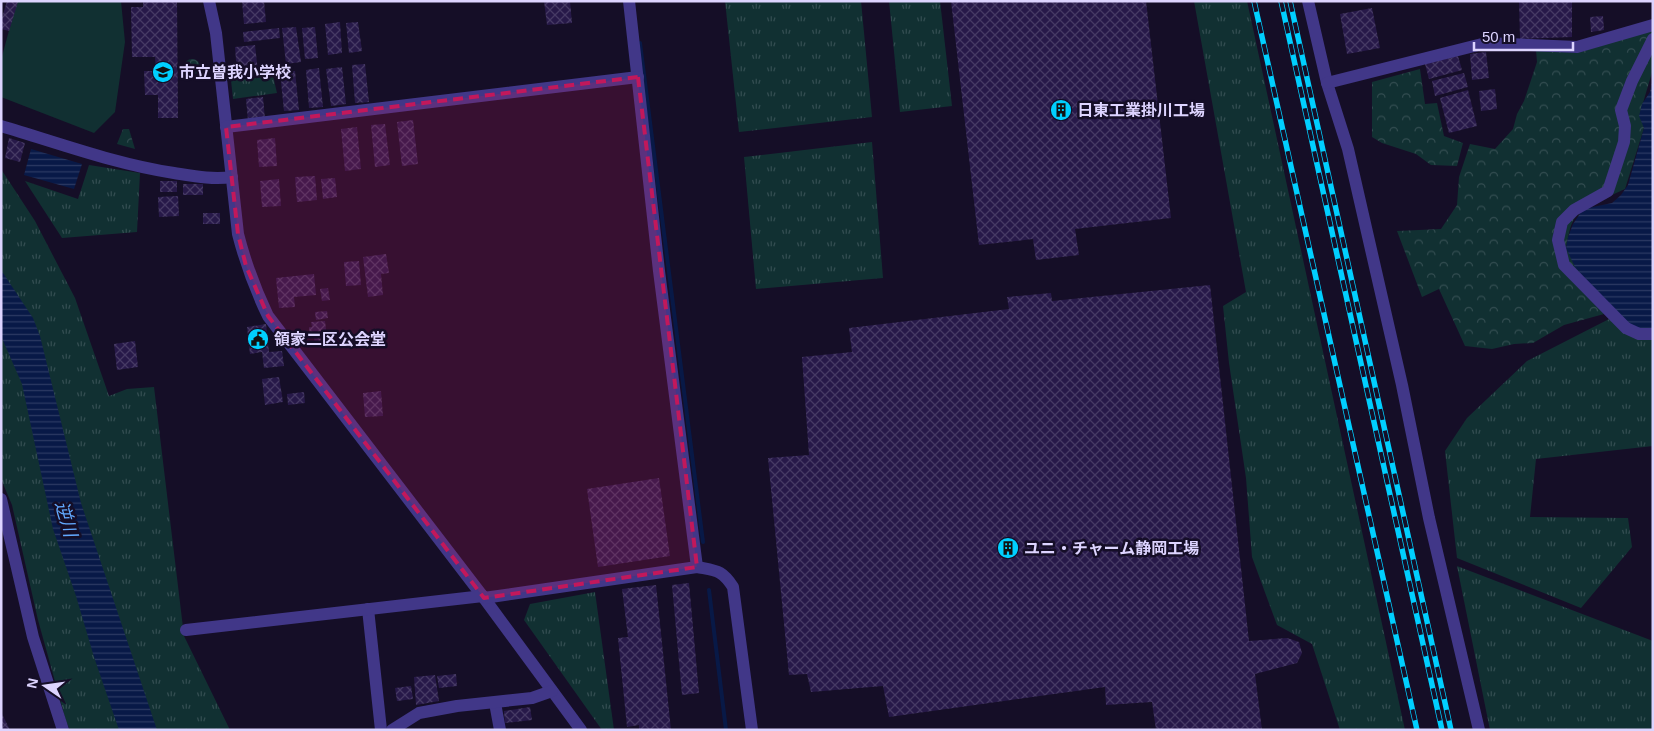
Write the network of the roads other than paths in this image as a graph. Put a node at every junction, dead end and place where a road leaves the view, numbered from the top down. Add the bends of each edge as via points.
1 (209, 1) edge
2 (629, 1) edge
3 (1308, 1) edge
4 (1653, 25) edge
5 (1653, 39) edge
6 (638, 77) junction
7 (1327, 83) junction
8 (1, 126) edge
9 (226, 127) junction
10 (232, 177) junction
11 (1653, 334) edge
12 (1, 499) edge
13 (697, 568) junction
14 (484, 597) junction
15 (368, 609) junction
16 (186, 630) dead end
17 (552, 691) junction
18 (495, 703) junction
19 (63, 730) edge
20 (381, 730) edge
21 (392, 730) edge
22 (500, 730) edge
23 (581, 730) edge
24 (752, 730) edge
25 (1479, 730) edge

1 - 9 street via 216,33
2 - 6 street
3 - 7 street
4 - 7 street via 1578,47 1486,43
5 - 11 street via 1621,110 1624,142 1608,191 1574,210 1562,222 1558,240 1564,265 1626,328 1639,334
6 - 9 street
6 - 13 street
7 - 25 street via 1351,158
8 - 10 street via 140,168 192,176
9 - 10 street
10 - 14 street via 238,234 246,266 268,316
12 - 19 street via 32,637
13 - 14 street
13 - 24 street via 714,570 726,576 733,587
14 - 15 street
14 - 17 street
15 - 16 street
15 - 20 street
17 - 18 street via 532,698
17 - 23 street
18 - 21 street via 419,713
18 - 22 street

